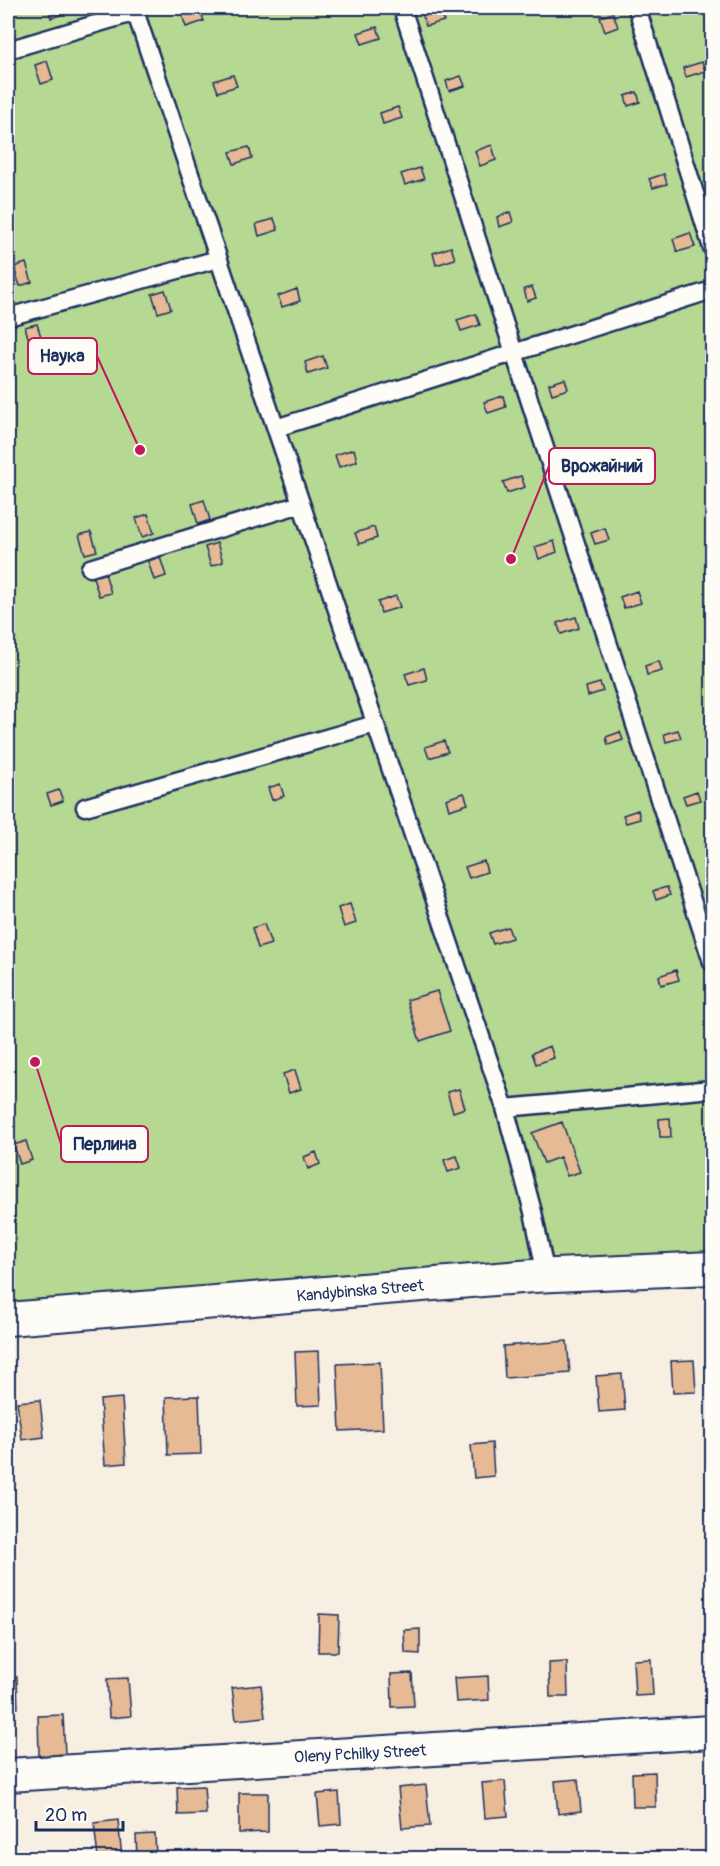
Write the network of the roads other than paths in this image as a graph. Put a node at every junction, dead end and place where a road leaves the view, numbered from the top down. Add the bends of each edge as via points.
1 (402, 8) edge
2 (637, 8) edge
3 (135, 10) edge
4 (8, 50) edge
5 (712, 248) edge
6 (218, 259) junction
7 (712, 290) edge
8 (8, 317) edge
9 (515, 355) junction
10 (276, 428) junction
11 (301, 504) junction
12 (90, 567) dead end
13 (375, 724) junction
14 (85, 807) dead end
15 (712, 962) edge
16 (712, 1089) edge
17 (505, 1107) junction
18 (712, 1268) edge
19 (546, 1275) junction
20 (8, 1318) edge
21 (712, 1732) edge
22 (8, 1775) edge

1 - 9 lane
2 - 5 lane
3 - 4 lane
3 - 6 lane
6 - 8 lane
6 - 10 lane
7 - 9 lane
9 - 10 lane
9 - 15 lane
10 - 11 lane
11 - 12 lane
11 - 13 lane
13 - 14 lane
13 - 17 lane
16 - 17 lane
17 - 19 lane
18 - 19 street, Kandybinska Street
19 - 20 street, Kandybinska Street
21 - 22 street, Oleny Pchilky Street

